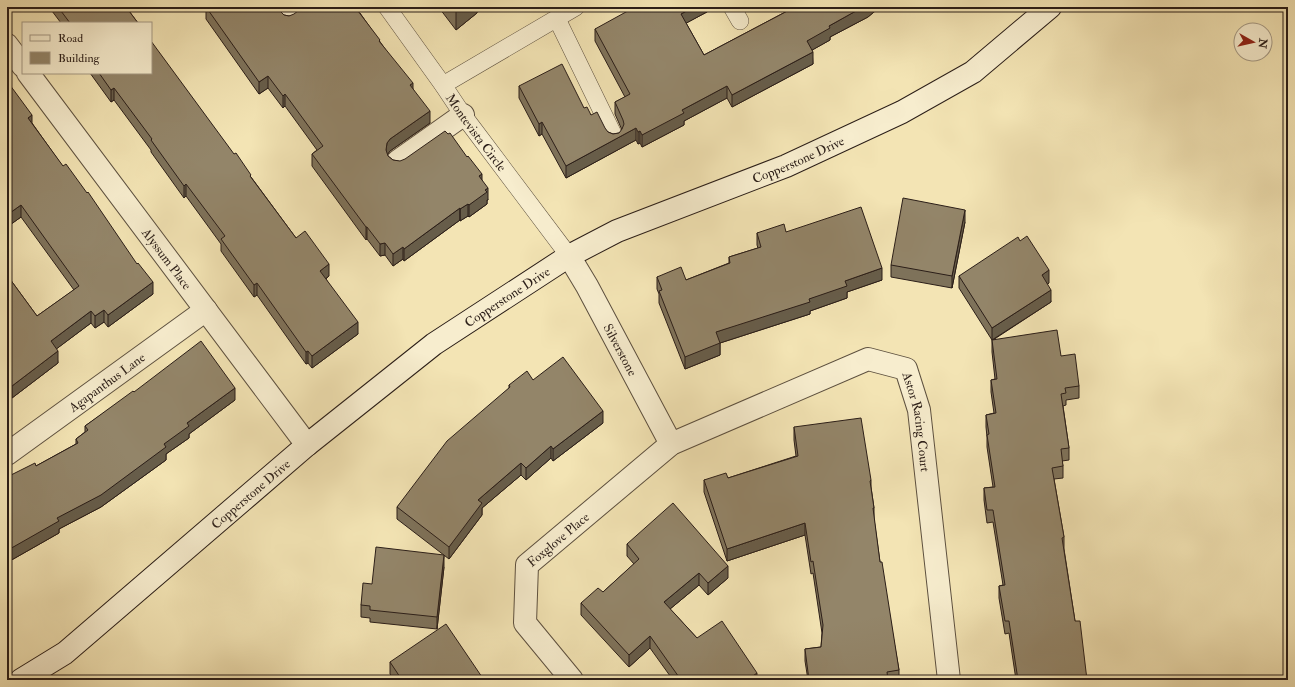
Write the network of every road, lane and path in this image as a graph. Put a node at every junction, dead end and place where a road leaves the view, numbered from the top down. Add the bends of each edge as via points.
1 (303, 7) edge
2 (387, 7) edge
3 (576, 7) edge
4 (1050, 7) edge
5 (288, 18) edge
6 (557, 19) junction
7 (7, 45) edge
8 (22, 65) edge
9 (29, 74) edge
10 (443, 85) junction
11 (463, 115) junction
12 (614, 136) edge
13 (398, 161) edge
14 (568, 256) junction
15 (206, 310) junction
16 (671, 444) junction
17 (307, 445) junction
18 (7, 454) edge
19 (21, 680) edge
20 (572, 680) edge
21 (949, 680) edge

1 - 5 lane
2 - 10 lane, Montevista Circle
3 - 6 lane
4 - 14 street, Copperstone Drive via 973,72 902,112 786,166 617,231
6 - 10 lane
6 - 12 lane
7 - 8 street
9 - 15 street, Alyssum Place
10 - 11 lane, Montevista Circle
11 - 13 street
11 - 14 lane, Montevista Circle
14 - 16 street, Silverstone via 587,286
14 - 17 street, Copperstone Drive via 434,344
15 - 17 street, Alyssum Place
15 - 18 street, Agapanthus Lane
16 - 20 street, Foxglove Place via 527,565 525,623
16 - 21 street, Astor Racing Court via 868,360 906,369 919,410
17 - 19 street, Copperstone Drive via 65,652

